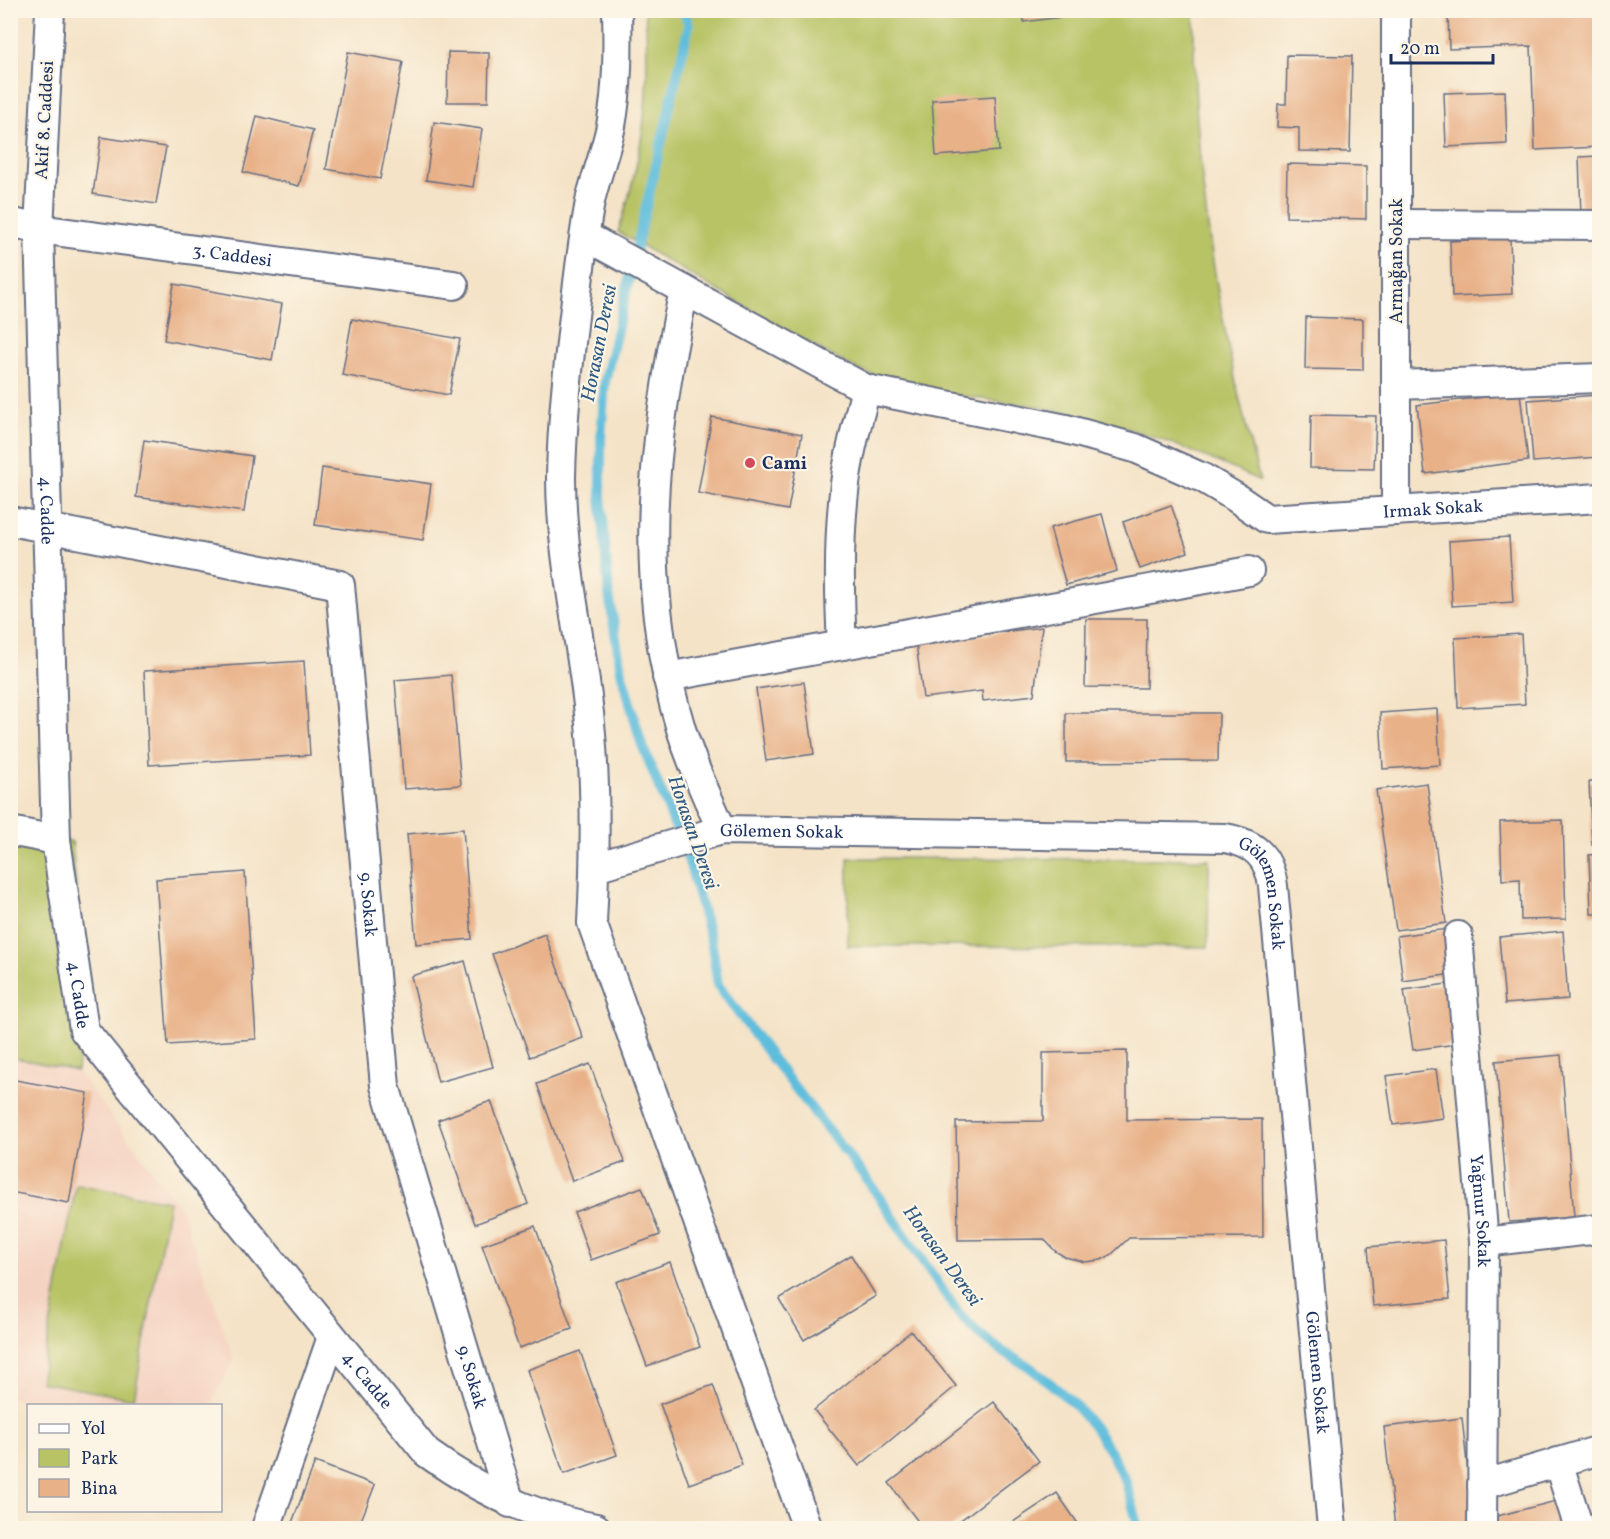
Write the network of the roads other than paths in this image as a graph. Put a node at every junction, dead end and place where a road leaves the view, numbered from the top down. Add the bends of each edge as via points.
1 (50, 10) edge
2 (617, 10) edge
3 (1396, 10) edge
4 (10, 222) edge
5 (1396, 224) junction
6 (1599, 225) edge
7 (39, 229) junction
8 (585, 236) junction
9 (454, 285) dead end
10 (684, 290) junction
11 (1599, 378) edge
12 (1396, 385) junction
13 (866, 389) junction
14 (1599, 498) edge
15 (1396, 511) junction
16 (10, 521) edge
17 (48, 528) junction
18 (1250, 571) dead end
19 (842, 645) junction
20 (667, 677) junction
21 (722, 830) junction
22 (10, 831) edge
23 (56, 840) junction
24 (595, 867) junction
25 (1458, 936) dead end
26 (1599, 1229) edge
27 (1484, 1242) junction
28 (332, 1337) junction
29 (1599, 1450) edge
30 (1558, 1462) junction
31 (1482, 1485) junction
32 (510, 1503) junction
33 (266, 1528) edge
34 (596, 1528) edge
35 (807, 1528) edge
36 (1332, 1528) edge
37 (1482, 1528) edge
38 (1579, 1528) edge

1 - 7 street, Akif 8. Caddesi
2 - 8 street via 618,58 611,123 591,196
3 - 5 street, Armağan Sokak
4 - 7 street, 3. Caddesi
5 - 6 street
5 - 12 street, Armağan Sokak
7 - 9 street, 3. Caddesi
7 - 17 street, 4. Cadde
8 - 10 street
8 - 24 street via 570,345 561,477 570,590 593,754
10 - 13 street
10 - 20 street via 671,352 654,478 653,578
11 - 12 street
12 - 15 street, Armağan Sokak
13 - 15 street, Irmak Sokak via 1066,429 1135,448 1203,478 1267,519
13 - 19 street via 845,482 840,530
14 - 15 street, Irmak Sokak
16 - 17 street
17 - 23 street, 4. Cadde
17 - 32 street, 9. Sokak via 340,585 385,1086
18 - 19 street
19 - 20 street
20 - 21 street via 699,781
21 - 24 street, Gölemen Sokak
21 - 36 street, Gölemen Sokak via 1225,838 1239,840 1262,856 1273,886
22 - 23 street
23 - 28 street, 4. Cadde via 84,1030
24 - 35 street via 592,923
25 - 27 street, Yağmur Sokak
26 - 27 street
27 - 31 street, Yağmur Sokak
28 - 32 street, 4. Cadde via 427,1453
28 - 33 street
29 - 30 street
30 - 31 street
30 - 38 street
31 - 37 street, Yağmur Sokak
32 - 34 street, 4. Cadde

